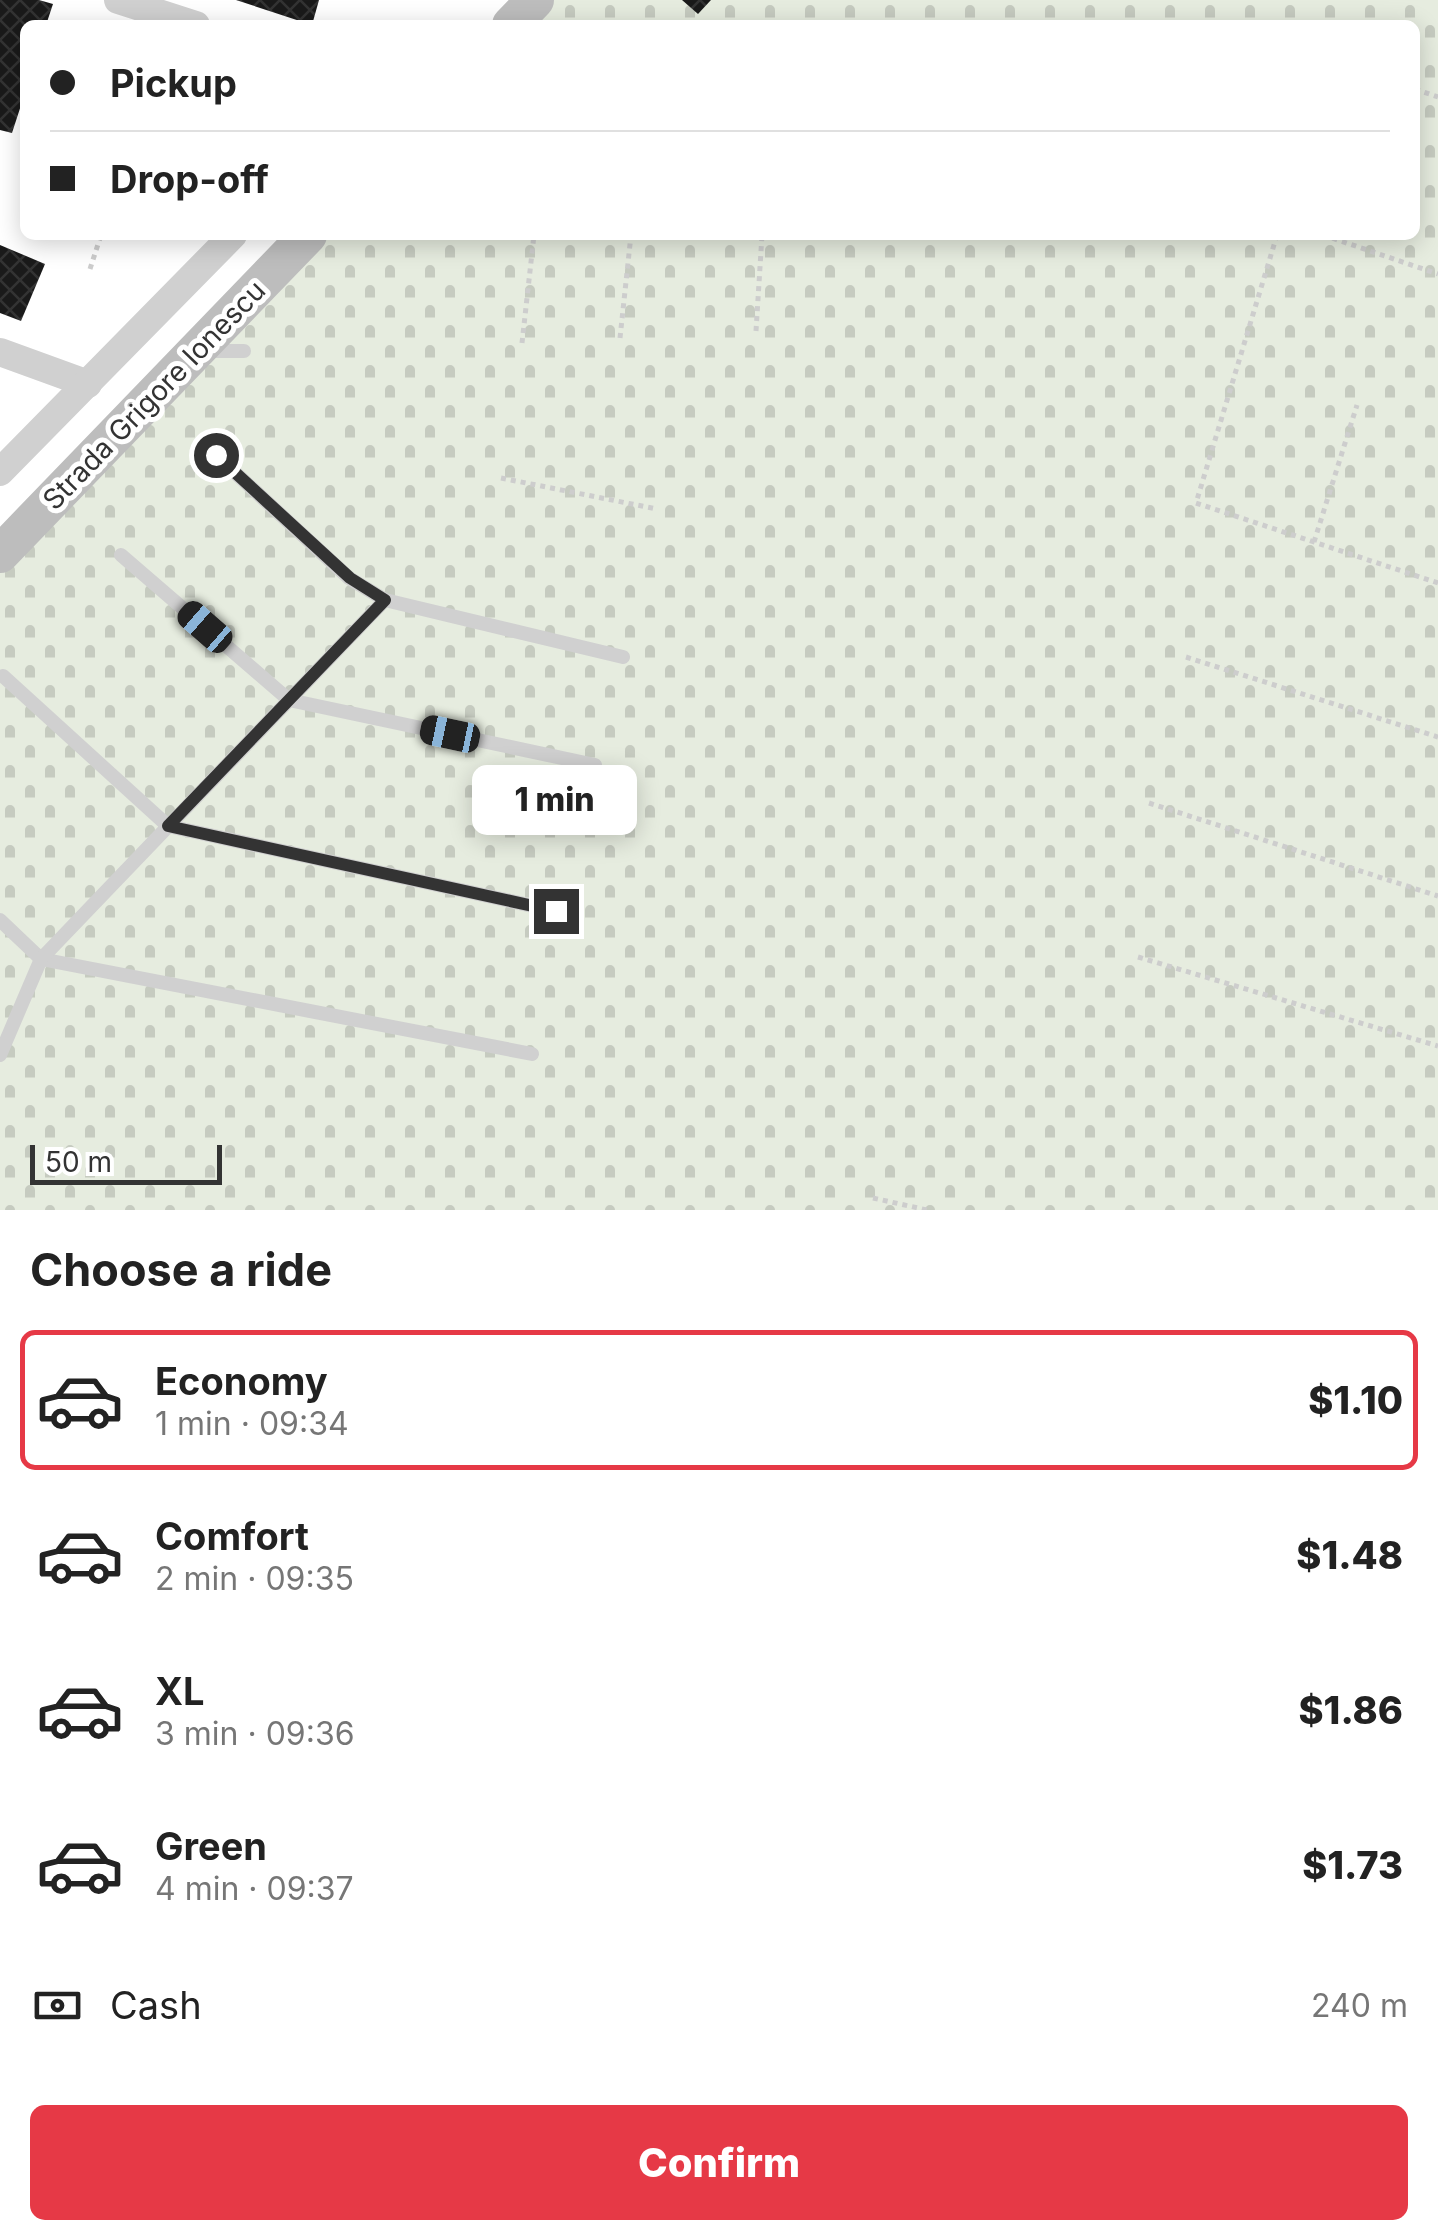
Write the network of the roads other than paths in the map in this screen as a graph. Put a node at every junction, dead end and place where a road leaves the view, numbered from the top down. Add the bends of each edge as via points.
1 (118, 0) edge
2 (535, 0) edge
3 (180, 20) edge
4 (516, 20) edge
5 (227, 240) edge
6 (303, 240) edge
7 (0, 352) edge
8 (88, 384) junction
9 (216, 455) dead end
10 (0, 472) edge
11 (0, 554) edge
12 (121, 555) dead end
13 (385, 600) junction
14 (623, 657) dead end
15 (2, 676) dead end
16 (289, 700) junction
17 (595, 765) dead end
18 (168, 826) junction
19 (556, 911) dead end
20 (0, 920) edge
21 (41, 959) junction
22 (532, 1054) dead end
23 (0, 1055) edge

1 - 3 street
2 - 4 main road
5 - 8 street, Strada Grigore Ionescu
6 - 11 main road, Strada Grigore Ionescu
7 - 8 street
8 - 10 street, Strada Grigore Ionescu
9 - 13 lane via 350,578
12 - 16 lane
13 - 14 lane
13 - 16 lane
15 - 18 lane
16 - 17 lane
16 - 18 lane
18 - 19 lane
18 - 21 lane
20 - 21 lane
21 - 22 lane
21 - 23 lane

